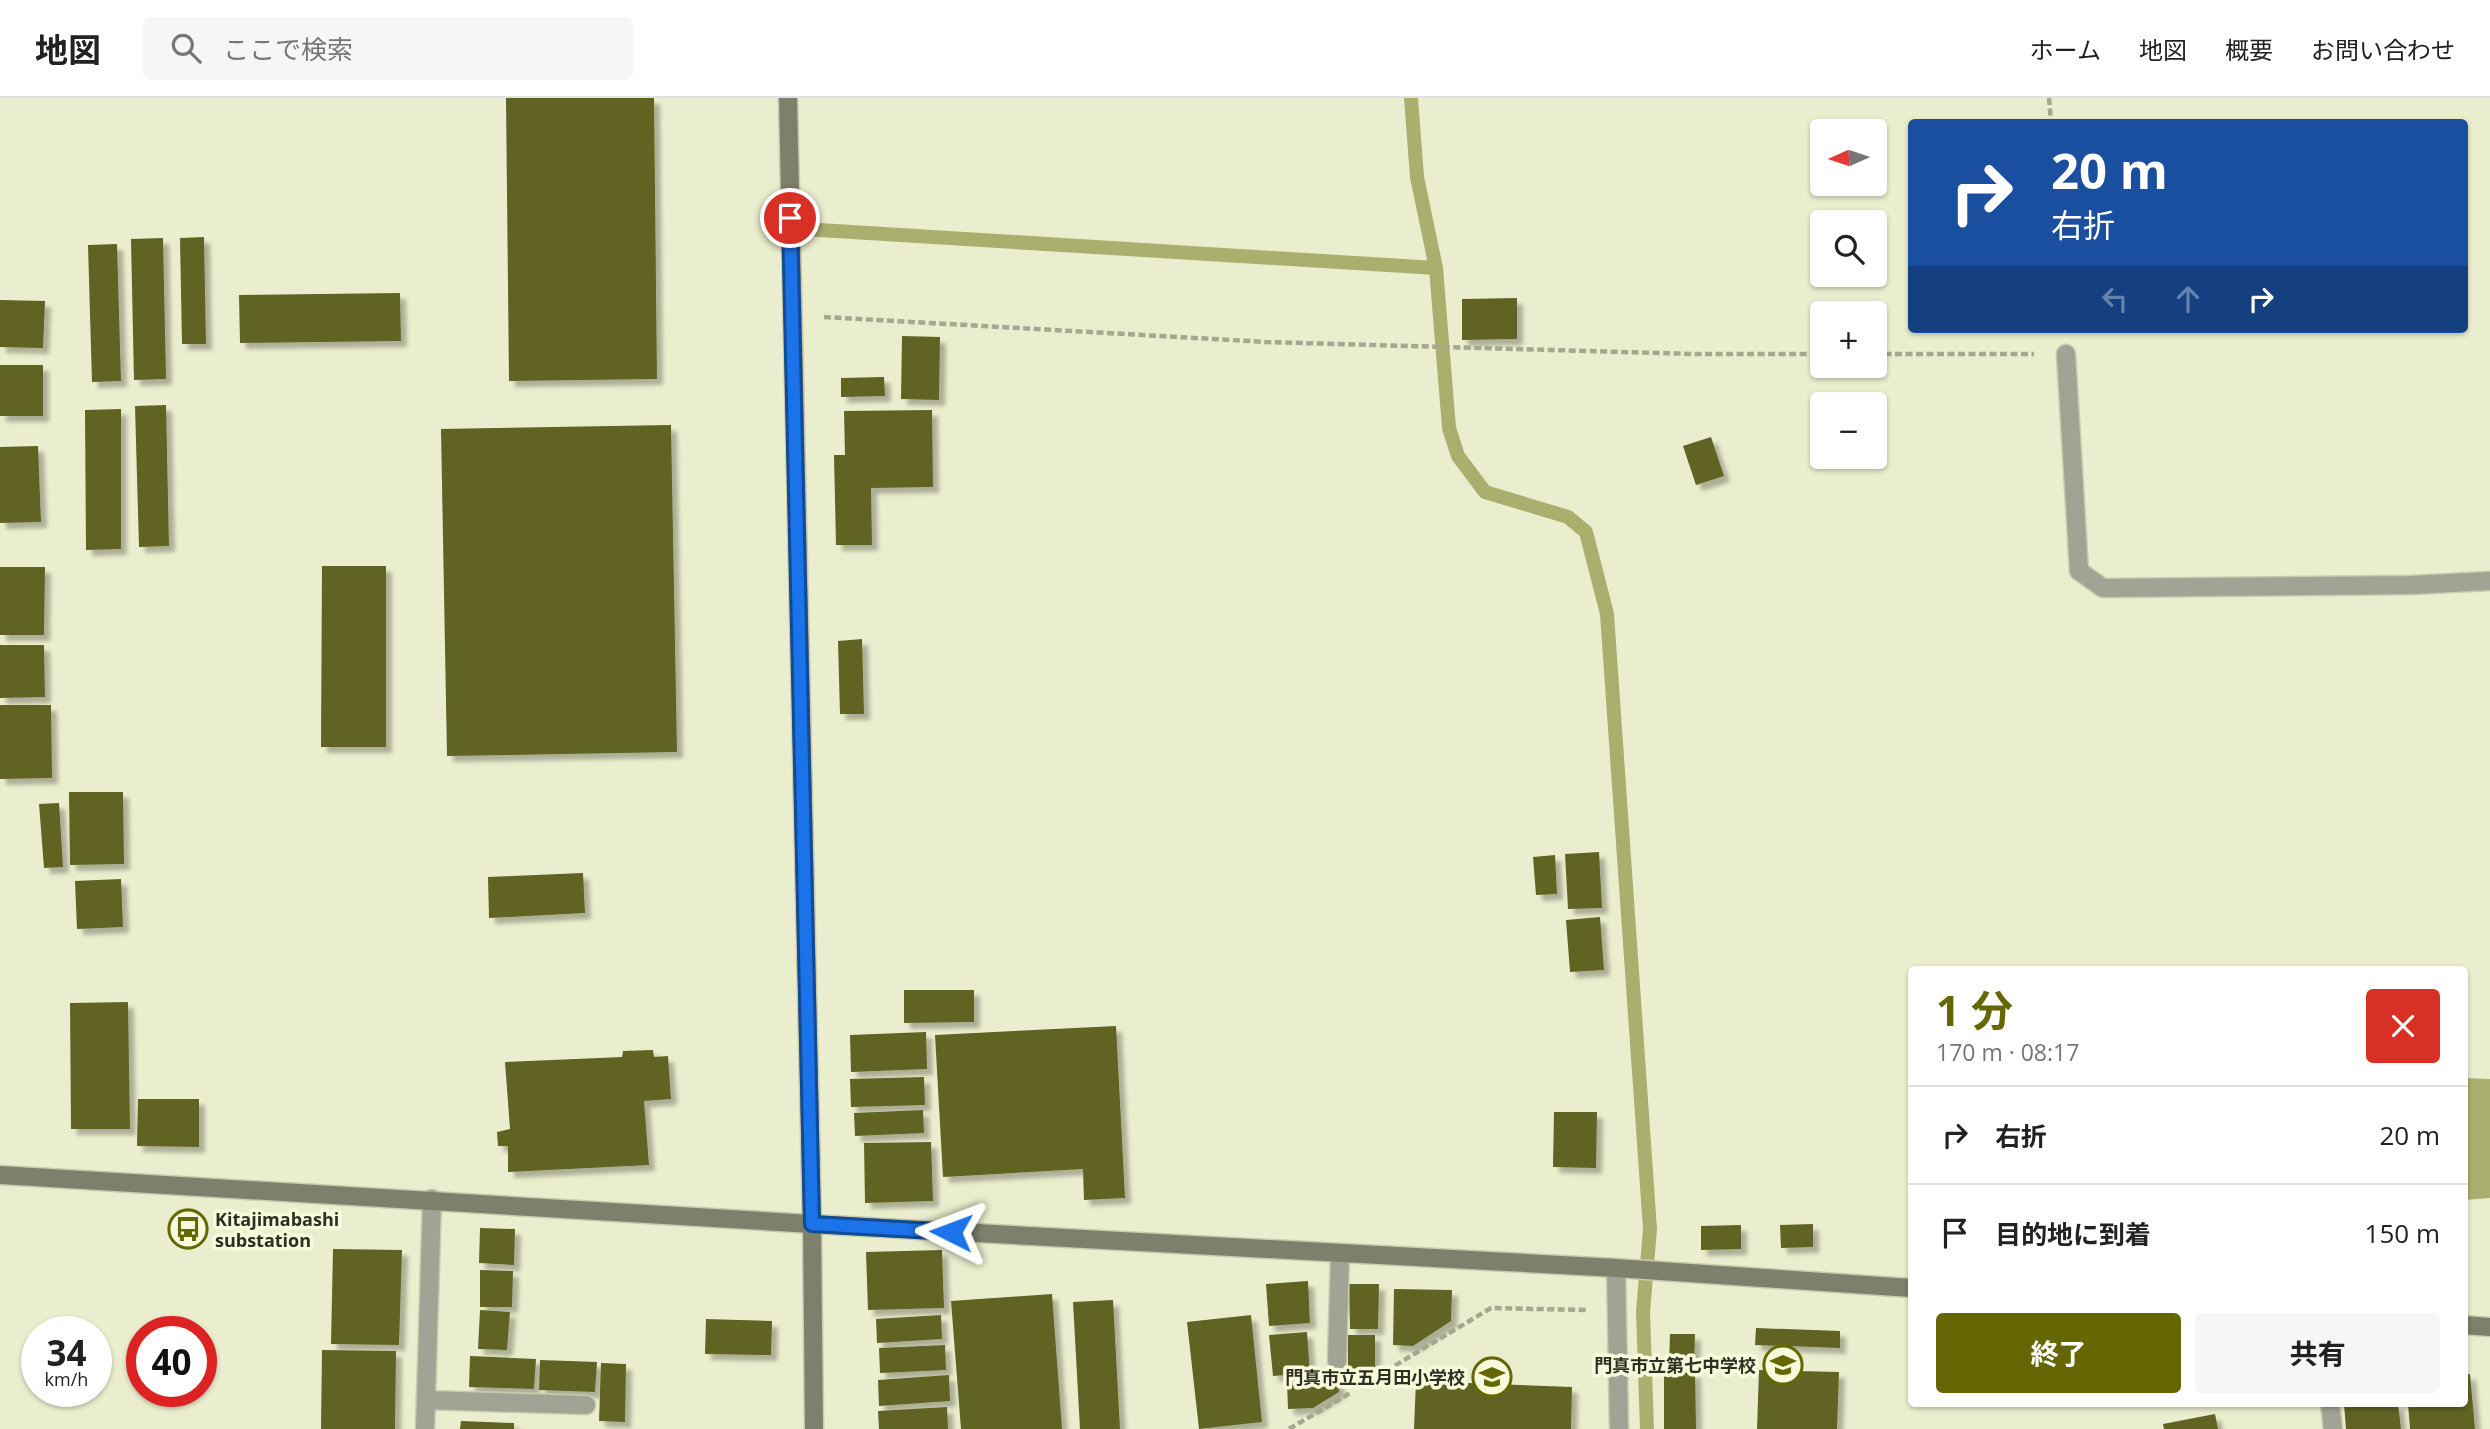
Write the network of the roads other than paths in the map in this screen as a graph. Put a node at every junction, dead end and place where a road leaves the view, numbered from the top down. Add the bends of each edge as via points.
1 (789, 98) edge
2 (2066, 355) road end
3 (2490, 581) edge
4 (0, 1175) edge
5 (432, 1199) junction
6 (812, 1224) junction
7 (1340, 1253) junction
8 (1616, 1268) junction
9 (1908, 1288) edge
10 (2468, 1325) edge
11 (2490, 1327) edge
12 (1337, 1361) dead end
13 (426, 1400) junction
14 (586, 1405) dead end
15 (2330, 1407) edge
16 (425, 1429) edge
17 (814, 1429) edge
18 (1619, 1429) edge
19 (2333, 1429) edge

1 - 6 street
2 - 3 street via 2079,571 2103,588
4 - 5 street
5 - 6 street
5 - 13 street
6 - 7 street
6 - 17 street
7 - 8 street
7 - 12 street
8 - 9 street
8 - 18 street
10 - 11 street
13 - 14 street
13 - 16 street
15 - 19 street

